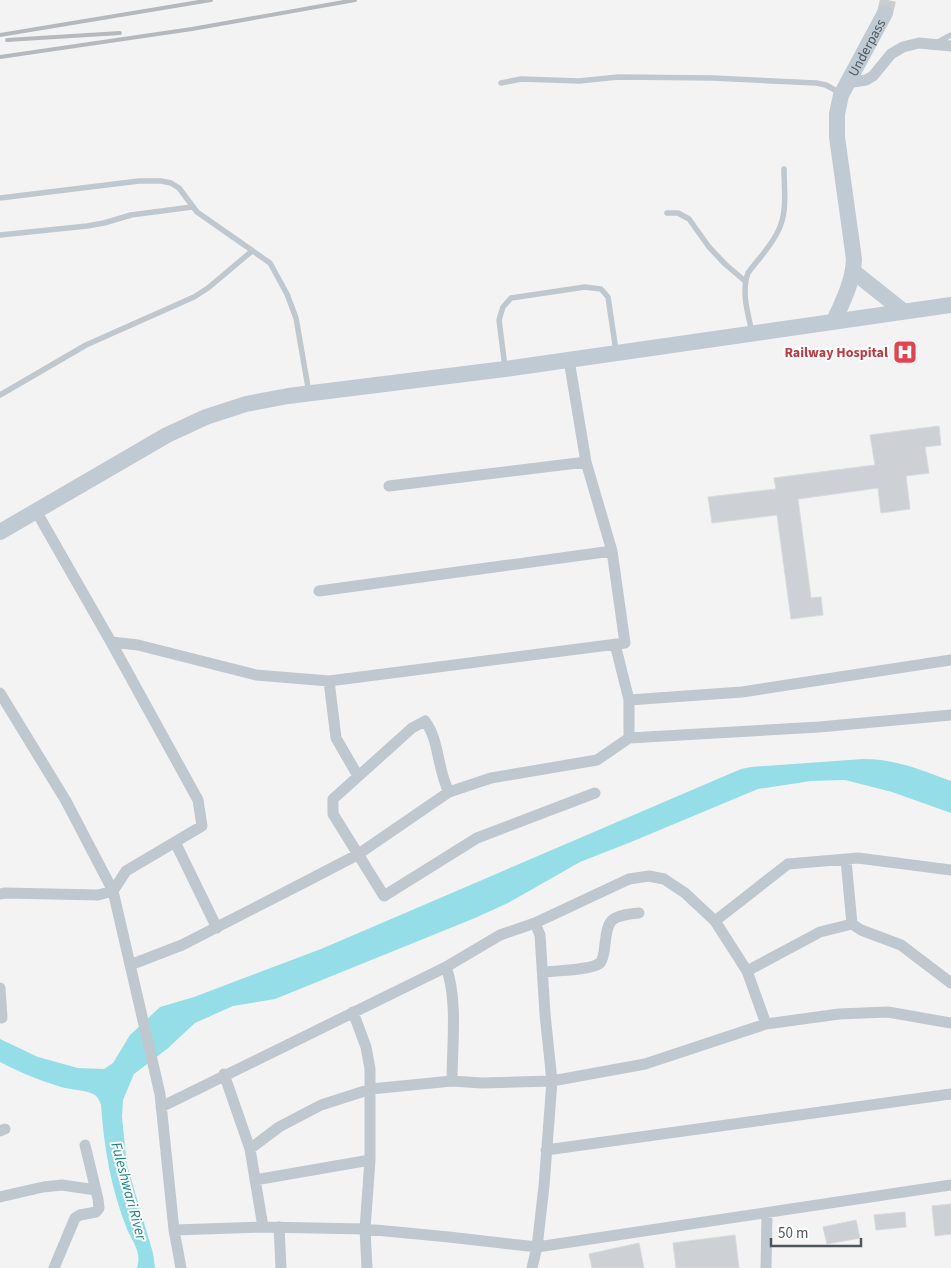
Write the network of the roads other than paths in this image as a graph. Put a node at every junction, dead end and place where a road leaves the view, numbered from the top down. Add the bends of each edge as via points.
1 (886, 13) tunnel mouth
2 (951, 35) edge
3 (935, 44) junction
4 (951, 46) edge
5 (501, 82) dead end
6 (844, 89) junction
7 (784, 169) dead end
8 (0, 198) edge
9 (192, 207) junction
10 (668, 213) dead end
11 (0, 235) edge
12 (252, 252) junction
13 (854, 272) junction
14 (745, 280) junction
15 (951, 305) edge
16 (903, 312) junction
17 (834, 322) junction
18 (752, 333) junction
19 (617, 353) junction
20 (569, 360) junction
21 (505, 369) junction
22 (309, 394) junction
23 (0, 395) edge
24 (586, 462) junction
25 (389, 486) dead end
26 (36, 511) junction
27 (0, 532) edge
28 (612, 551) junction
29 (319, 591) dead end
30 (111, 642) junction
31 (615, 644) junction
32 (951, 660) edge
33 (329, 681) junction
34 (0, 693) edge
35 (629, 700) junction
36 (951, 715) edge
37 (629, 738) junction
38 (358, 776) junction
39 (449, 792) junction
40 (595, 793) dead end
41 (175, 842) junction
42 (357, 855) junction
43 (846, 860) junction
44 (951, 870) edge
45 (113, 890) junction
46 (0, 894) edge
47 (639, 913) dead end
48 (715, 921) junction
49 (535, 923) junction
50 (852, 924) junction
51 (217, 928) junction
52 (130, 965) junction
53 (446, 967) junction
54 (747, 971) junction
55 (543, 972) junction
56 (951, 983) edge
57 (0, 988) edge
58 (353, 1012) junction
59 (2, 1018) dead end
60 (766, 1024) junction
61 (951, 1024) edge
62 (224, 1074) junction
63 (552, 1081) junction
64 (452, 1082) junction
65 (371, 1089) junction
66 (951, 1094) edge
67 (161, 1107) junction
68 (85, 1145) dead end
69 (250, 1149) junction
70 (546, 1150) junction
71 (370, 1160) junction
72 (255, 1180) junction
73 (951, 1185) edge
74 (96, 1190) junction
75 (0, 1197) edge
76 (767, 1214) junction
77 (263, 1227) junction
78 (280, 1227) junction
79 (365, 1229) junction
80 (174, 1230) junction
81 (537, 1247) junction
82 (54, 1268) edge
83 (181, 1268) edge
84 (281, 1268) edge
85 (367, 1268) edge
86 (532, 1268) edge
87 (766, 1268) edge

1 - 6 main road, Underpass
2 - 3 lane
3 - 4 street
3 - 6 street via 919,43 903,48 891,54 873,76
5 - 6 lane via 618,77 713,78 816,83
6 - 13 main road, Underpass via 837,114 837,137
7 - 14 lane via 781,225
8 - 9 lane via 161,181 179,188
9 - 11 lane via 131,215 87,226
9 - 12 lane
10 - 14 lane via 678,213 689,219 725,264
12 - 22 lane via 270,263 296,318
12 - 23 lane via 194,297 86,345
13 - 16 main road
13 - 17 main road
14 - 18 lane
15 - 16 main road
16 - 17 main road
17 - 18 main road
18 - 19 main road
19 - 20 main road
19 - 21 lane via 608,297 600,289 585,287 511,298 503,307 499,320
20 - 21 main road
20 - 24 street
21 - 22 main road
22 - 26 main road via 246,404 193,422
24 - 25 street
24 - 28 street
26 - 27 main road
26 - 30 street
28 - 29 street
28 - 31 street via 626,643
30 - 33 street via 138,645 256,675
30 - 41 street via 198,800 202,826
31 - 33 street
31 - 35 street
32 - 35 street via 742,692
33 - 38 street via 336,738
34 - 45 street via 66,801
35 - 37 street
36 - 37 street via 819,727
37 - 39 street via 597,760 491,778
38 - 39 street via 412,728 426,721 432,730 443,780
38 - 42 street via 333,798 332,814
39 - 42 street
40 - 42 street via 477,838 384,896
41 - 45 street via 126,871
41 - 51 street
42 - 51 street
43 - 44 street via 858,858
43 - 48 street via 788,864
43 - 50 street
45 - 46 street via 98,895
45 - 52 street
47 - 55 street via 622,914 609,923 599,964
48 - 49 street via 686,893 664,879 649,876 629,878
48 - 54 street
49 - 53 street via 500,934
49 - 55 street via 540,935
50 - 54 street via 820,932
50 - 56 street via 901,945
51 - 52 street via 182,946
52 - 67 street
53 - 58 street
53 - 64 street via 453,1000
54 - 60 street
55 - 63 street
57 - 59 street
58 - 62 street
58 - 65 street via 366,1047
60 - 61 street via 839,1014 888,1012
60 - 63 street via 645,1064
62 - 67 street
62 - 69 street
63 - 64 street
63 - 70 street
64 - 65 street
65 - 69 street via 321,1105 279,1127
65 - 71 street
66 - 70 street
67 - 80 street
68 - 74 street
69 - 72 street
70 - 81 street
71 - 72 street
71 - 79 street
72 - 77 street
73 - 76 street
74 - 75 street via 62,1185
74 - 82 street via 99,1208 96,1212 75,1218
76 - 81 street
76 - 87 street
77 - 78 street
77 - 80 street
78 - 79 street
78 - 84 street
79 - 81 street
79 - 85 street
80 - 83 street
81 - 86 street

